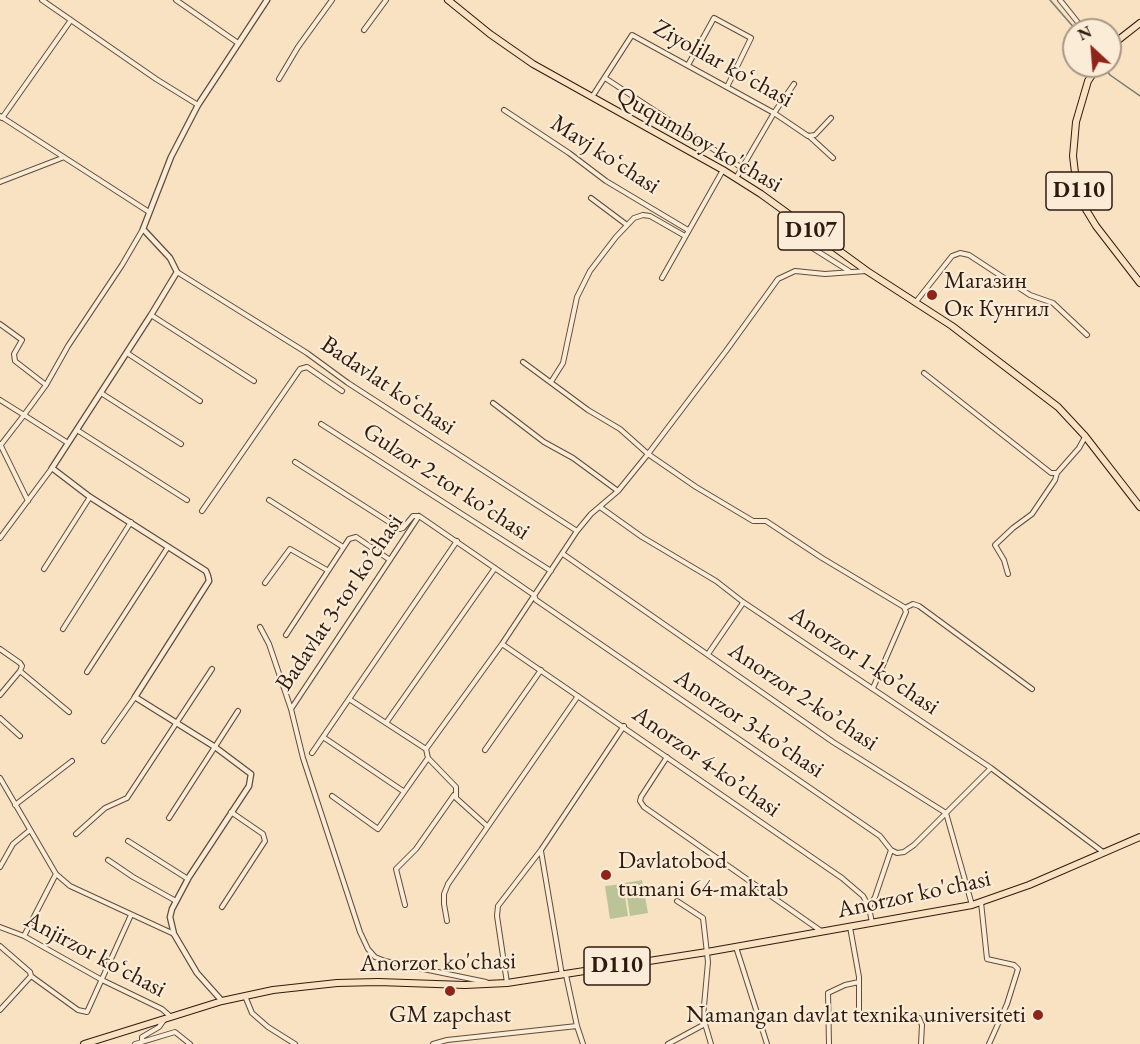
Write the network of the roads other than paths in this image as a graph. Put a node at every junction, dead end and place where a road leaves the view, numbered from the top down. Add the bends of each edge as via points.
1 (42, 0) edge
2 (176, 0) edge
3 (267, 0) edge
4 (332, 0) edge
5 (386, 0) edge
6 (448, 0) edge
7 (1060, 0) edge
8 (1076, 18) edge
9 (71, 20) junction
10 (1140, 23) edge
11 (364, 30) dead end
12 (1122, 37) edge
13 (238, 43) junction
14 (688, 65) junction
15 (605, 78) junction
16 (1090, 78) edge
17 (279, 79) dead end
18 (794, 84) dead end
19 (727, 87) junction
20 (592, 98) junction
21 (198, 105) junction
22 (504, 110) dead end
23 (774, 113) junction
24 (1, 117) edge
25 (831, 118) dead end
26 (808, 136) junction
27 (63, 158) junction
28 (833, 158) dead end
29 (742, 168) junction
30 (723, 170) junction
31 (736, 178) junction
32 (0, 182) edge
33 (591, 198) dead end
34 (149, 212) junction
35 (795, 219) junction
36 (627, 225) junction
37 (143, 229) junction
38 (688, 230) junction
39 (685, 236) junction
40 (849, 271) junction
41 (867, 271) junction
42 (177, 272) junction
43 (662, 278) dead end
44 (1140, 283) edge
45 (915, 304) junction
46 (151, 315) junction
47 (0, 324) edge
48 (1087, 336) dead end
49 (127, 353) junction
50 (523, 362) dead end
51 (924, 373) dead end
52 (254, 381) dead end
53 (551, 382) junction
54 (46, 385) junction
55 (342, 391) dead end
56 (101, 393) junction
57 (0, 400) edge
58 (200, 401) dead end
59 (493, 403) dead end
60 (24, 415) junction
61 (321, 424) dead end
62 (77, 430) junction
63 (1085, 436) junction
64 (68, 443) junction
65 (181, 444) dead end
66 (0, 445) edge
67 (648, 454) junction
68 (295, 462) dead end
69 (52, 468) junction
70 (1057, 473) junction
71 (618, 491) junction
72 (90, 497) junction
73 (187, 500) dead end
74 (269, 500) dead end
75 (28, 502) junction
76 (600, 507) junction
77 (1140, 507) edge
78 (202, 511) dead end
79 (419, 516) junction
80 (131, 522) junction
81 (578, 531) junction
82 (0, 538) edge
83 (457, 541) junction
84 (169, 546) junction
85 (343, 547) junction
86 (563, 554) junction
87 (390, 560) junction
88 (495, 568) junction
89 (44, 569) dead end
90 (327, 570) junction
91 (551, 571) junction
92 (1008, 574) dead end
93 (266, 583) dead end
94 (534, 595) junction
95 (743, 602) junction
96 (905, 608) junction
97 (260, 627) dead end
98 (63, 629) dead end
99 (286, 635) dead end
100 (502, 644) junction
101 (0, 649) edge
102 (708, 654) junction
103 (212, 669) dead end
104 (541, 670) junction
105 (20, 671) junction
106 (87, 672) dead end
107 (873, 688) junction
108 (1032, 689) dead end
109 (0, 695) edge
110 (578, 696) junction
111 (135, 697) junction
112 (349, 699) junction
113 (291, 709) junction
114 (238, 711) dead end
115 (69, 712) dead end
116 (0, 718) edge
117 (176, 723) junction
118 (386, 723) junction
119 (624, 726) junction
120 (20, 736) dead end
121 (323, 737) junction
122 (104, 741) dead end
123 (215, 747) junction
124 (426, 749) junction
125 (485, 750) dead end
126 (312, 753) dead end
127 (667, 757) junction
128 (428, 758) junction
129 (72, 761) dead end
130 (991, 768) junction
131 (0, 778) edge
132 (403, 791) junction
133 (455, 794) junction
134 (332, 796) dead end
135 (15, 805) junction
136 (231, 812) junction
137 (946, 813) junction
138 (169, 818) dead end
139 (488, 826) junction
140 (30, 830) junction
141 (76, 834) dead end
142 (1140, 837) edge
143 (128, 841) dead end
144 (541, 850) junction
145 (891, 850) junction
146 (1104, 853) junction
147 (108, 860) dead end
148 (0, 867) edge
149 (56, 874) junction
150 (188, 879) junction
151 (176, 901) junction
152 (677, 901) dead end
153 (981, 902) junction
154 (405, 905) dead end
155 (972, 905) junction
156 (869, 907) junction
157 (222, 908) dead end
158 (131, 915) junction
159 (447, 921) dead end
160 (872, 923) junction
161 (0, 927) edge
162 (850, 927) junction
163 (821, 932) junction
164 (174, 934) junction
165 (24, 936) junction
166 (0, 946) edge
167 (736, 947) junction
168 (707, 952) junction
169 (564, 975) junction
170 (31, 976) junction
171 (102, 980) junction
172 (859, 982) junction
173 (507, 983) junction
174 (495, 984) junction
175 (245, 995) junction
176 (222, 1001) junction
177 (0, 1010) edge
178 (167, 1019) junction
179 (705, 1024) junction
180 (577, 1026) junction
181 (142, 1042) junction
182 (84, 1044) edge
183 (135, 1044) edge
184 (190, 1044) edge
185 (295, 1044) edge
186 (433, 1044) edge
187 (583, 1044) edge
188 (668, 1044) edge
189 (711, 1044) edge
190 (767, 1044) edge
191 (829, 1044) edge
192 (921, 1044) edge
193 (989, 1044) edge

1 - 9 street
2 - 13 street
3 - 13 street
4 - 17 street
5 - 11 street
6 - 20 main road, Ququmboy ko'chasi / D107 via 533,64
7 - 8 street
9 - 21 street
9 - 24 street
10 - 12 main road
13 - 21 street
14 - 15 street, Ziyolilar koʻchasi via 632,35
14 - 19 street, Ziyolilar koʻchasi
14 - 19 street via 714,18 751,38
15 - 20 street
15 - 29 street
16 - 44 main road, D110 via 1075,130 1076,181 1096,226
18 - 23 street
19 - 23 street, Ziyolilar koʻchasi
20 - 30 main road, Ququmboy ko'chasi / D107
21 - 34 street
22 - 38 street, Mavj koʻchasi via 606,181
23 - 26 street, Ziyolilar koʻchasi
23 - 29 street
24 - 27 street
25 - 26 street, Ziyolilar koʻchasi via 815,135
26 - 28 street, Ziyolilar koʻchasi
27 - 32 street
27 - 34 street
29 - 31 street
30 - 31 main road, Ququmboy ko'chasi / D107
30 - 38 street
31 - 35 main road, Ququmboy ko'chasi / D107
33 - 36 street, Mavj koʻchasi
34 - 37 street
35 - 40 street via 791,228 804,246
35 - 41 main road, Ququmboy ko'chasi / D107
36 - 39 street, Mavj koʻchasi via 646,215
36 - 53 street, Mavj koʻchasi via 590,271 577,297 563,363
37 - 42 street via 170,258
37 - 54 street
38 - 39 street
39 - 43 street
40 - 41 street
40 - 67 street via 795,272 778,279
41 - 45 main road, Ququmboy ko'chasi / D107
42 - 46 street
42 - 81 street, Badavlat koʻchasi
45 - 48 street via 952,256 960,253 1030,295 1053,303
45 - 63 main road, Ququmboy ko'chasi / D107 via 952,326 1058,407
46 - 49 street
46 - 52 street
47 - 54 street via 22,340 14,354 15,361
49 - 56 street
49 - 58 street
50 - 53 street
51 - 70 street via 1045,469
53 - 67 street via 620,429
54 - 60 street
55 - 78 street via 307,367 300,369
56 - 62 street
56 - 65 street
57 - 60 street
59 - 71 street
60 - 64 street
60 - 66 street
61 - 91 street, Gulzor 2-tor koʼchasi
62 - 64 street
62 - 73 street
63 - 70 street
63 - 77 main road, Ququmboy ko'chasi / D107
64 - 69 street
66 - 75 street
67 - 71 street
67 - 96 street via 696,487 753,521 766,521
68 - 79 street via 400,529 413,516
69 - 72 street
69 - 75 street
70 - 92 street via 1032,514 995,545
71 - 76 street
72 - 80 street
72 - 89 street
74 - 85 street
75 - 82 street
76 - 81 street
76 - 95 street, Аnorzor 1-koʼchasi
79 - 83 street, Аnorzor 3-koʼchasi
79 - 87 street, Badavlat 3-tor koʼchasi
80 - 84 street
80 - 98 street
81 - 86 street
83 - 88 street, Аnorzor 3-koʼchasi
83 - 112 street
84 - 106 street
84 - 111 street via 206,571 209,581
85 - 87 street via 356,537
85 - 90 street
86 - 91 street
86 - 102 street, Аnorzor 2-koʼchasi
87 - 113 street, Badavlat 3-tor koʼchasi
88 - 94 street, Аnorzor 3-koʼchasi
88 - 118 street
90 - 93 street via 290,549
90 - 99 street
91 - 94 street
94 - 100 street
94 - 145 street, Аnorzor 3-koʼchasi via 880,836
95 - 102 street
95 - 107 street, Аnorzor 1-koʼchasi
96 - 107 street
96 - 108 street via 913,603 919,606
97 - 113 street
100 - 104 street, Аnorzor 4-koʼchasi
100 - 124 street
101 - 105 street via 20,663
102 - 137 street, Аnorzor 2-koʼchasi via 834,742
103 - 117 street
104 - 110 street, Аnorzor 4-koʼchasi
104 - 125 street
105 - 109 street
105 - 115 street
107 - 130 street, Аnorzor 1-koʼchasi
110 - 119 street, Аnorzor 4-koʼchasi
110 - 139 street
111 - 117 street
111 - 122 street
112 - 118 street
112 - 121 street
113 - 174 street via 303,758 369,950 385,961
114 - 123 street
116 - 120 street
117 - 123 street
117 - 141 street via 127,798 105,808
118 - 124 street
119 - 127 street, Аnorzor 4-koʼchasi
119 - 144 street
121 - 126 street
121 - 132 street
123 - 136 street via 251,774 249,786
123 - 138 street
124 - 128 street
127 - 156 street, Аnorzor 4-koʼchasi via 842,878 863,896
127 - 163 street via 641,797 644,807
128 - 132 street
128 - 133 street via 456,787
129 - 135 street
130 - 137 street
130 - 146 street, Аnorzor 1-koʼchasi
131 - 135 street
132 - 134 street via 378,829
133 - 139 street
133 - 154 street via 416,849 396,869
135 - 140 street
136 - 150 street
136 - 157 street via 263,834 265,841
137 - 145 street via 904,852
137 - 155 street
139 - 159 street via 448,884 444,894
140 - 148 street via 13,844
140 - 149 street
142 - 146 main road, Anorzor ko'chasi / D110
143 - 150 street
144 - 169 street
144 - 173 street via 498,906
145 - 156 street
146 - 153 main road, Anorzor ko'chasi / D110
147 - 151 street
149 - 158 street via 70,886
149 - 165 street
150 - 151 street
151 - 164 street via 170,917
152 - 168 street via 703,918
153 - 155 main road, Anorzor ko'chasi / D110
153 - 193 street via 987,959 1018,969
155 - 160 main road, Anorzor ko'chasi / D110
156 - 160 street
158 - 164 street
158 - 171 street
160 - 162 main road, Anorzor ko'chasi / D110
161 - 165 street, Anjirzor koʻchasi
162 - 163 main road, Anorzor ko'chasi / D110
162 - 172 street
163 - 167 main road, Anorzor ko'chasi / D110
164 - 176 street via 197,973
165 - 171 street, Anjirzor koʻchasi
166 - 170 street
167 - 168 main road, Anorzor ko'chasi / D110
167 - 190 street
168 - 169 main road, Anorzor ko'chasi / D110
168 - 179 street
169 - 173 main road, Anorzor ko'chasi / D110
169 - 180 street
170 - 171 street via 82,1012 87,1012
170 - 177 street
171 - 178 street, Anjirzor koʻchasi via 162,1009
172 - 191 street via 828,993
172 - 192 street via 860,1015 919,1018
173 - 174 main road, Anorzor ko'chasi / D110
174 - 175 main road, Anorzor ko'chasi / D110 via 337,983
175 - 176 main road, Anorzor ko'chasi / D110
175 - 185 street via 252,1012
176 - 178 main road, Anorzor ko'chasi / D110
178 - 181 street via 144,1035
178 - 182 main road, Anorzor ko'chasi / D110
179 - 188 street
179 - 189 street
180 - 186 street
180 - 187 street
181 - 183 street
181 - 184 street via 175,1032

